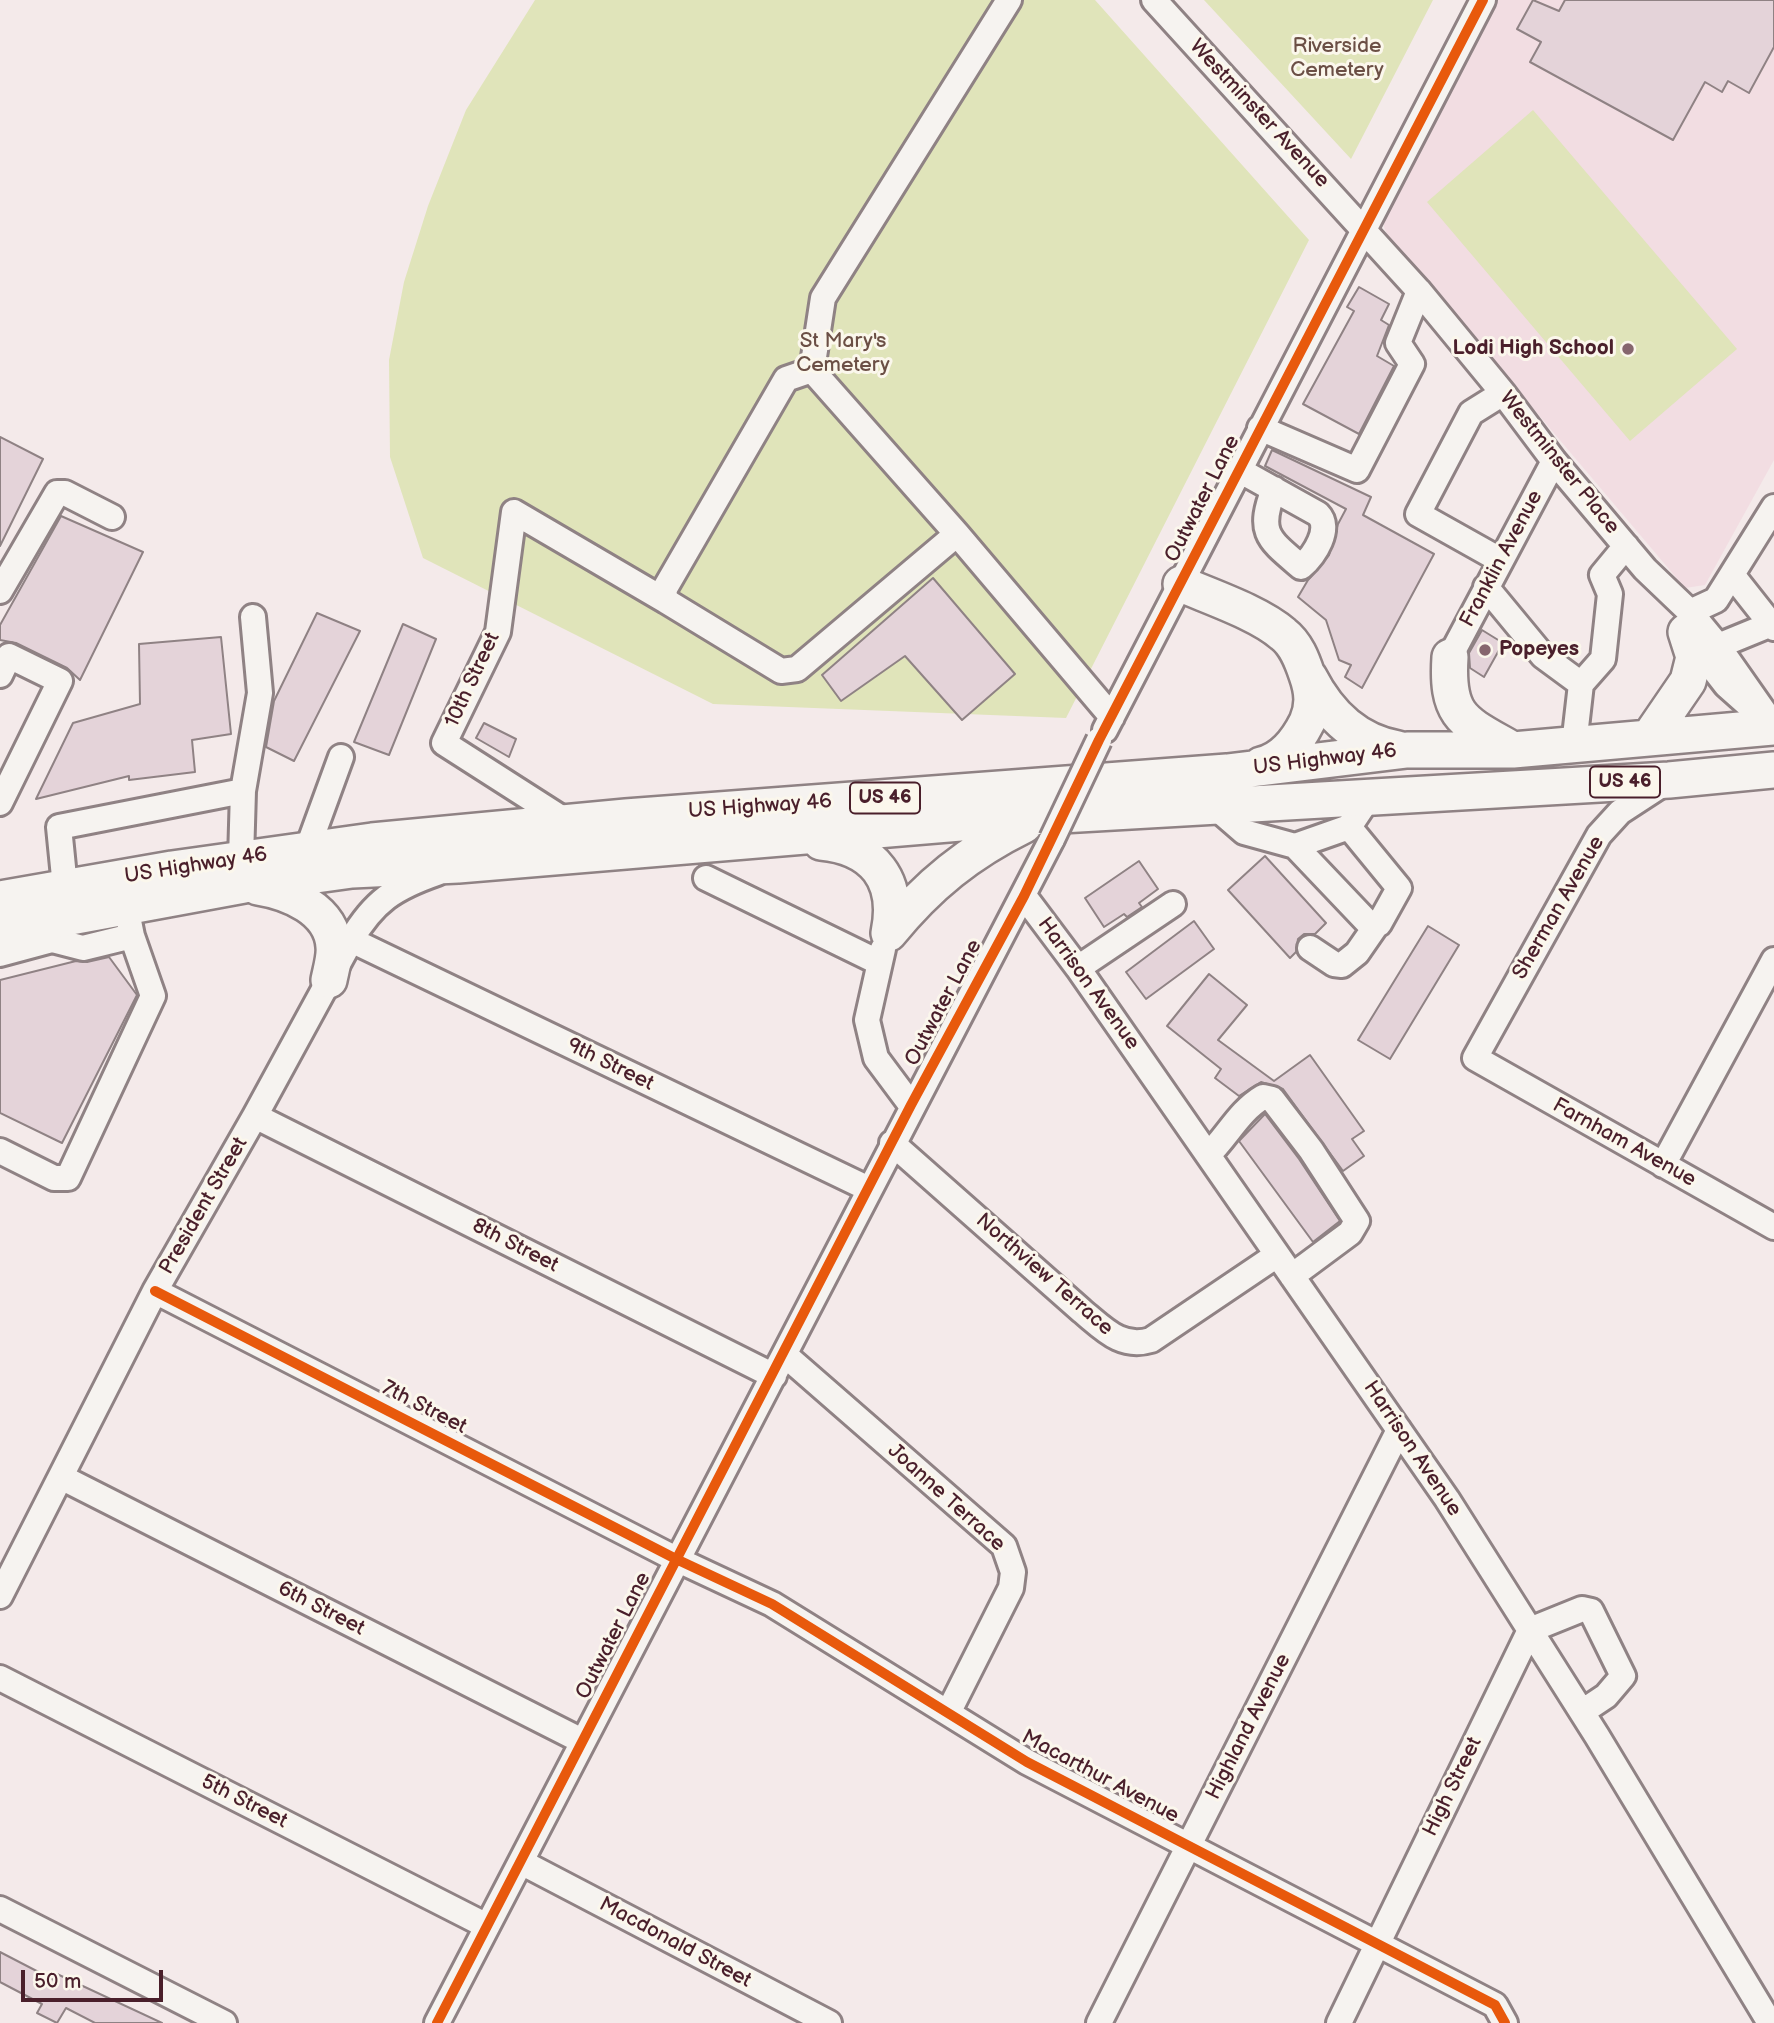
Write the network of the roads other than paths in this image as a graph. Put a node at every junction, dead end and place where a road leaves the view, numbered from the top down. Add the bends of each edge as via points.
1 (1009, 0) edge
2 (1154, 0) edge
3 (1483, 0) edge
4 (1364, 228) junction
5 (1419, 291) junction
6 (812, 370) junction
7 (1503, 393) junction
8 (1260, 428) junction
9 (1553, 461) junction
10 (1239, 470) junction
11 (1274, 489) dead end
12 (1774, 507) edge
13 (112, 517) dead end
14 (957, 534) junction
15 (1626, 547) junction
16 (1500, 560) junction
17 (1733, 576) junction
18 (1181, 584) junction
19 (1486, 587) junction
20 (0, 591) edge
21 (666, 601) junction
22 (253, 617) dead end
23 (1688, 622) junction
24 (1772, 625) edge
25 (1718, 646) junction
26 (1450, 657) joint
27 (3, 660) edge
28 (1307, 674) junction
29 (1581, 684) junction
30 (1112, 717) junction
31 (1774, 726) edge
32 (1649, 738) junction
33 (1574, 745) junction
34 (1407, 750) junction
35 (1513, 750) junction
36 (341, 757) dead end
37 (1774, 770) edge
38 (1227, 772) junction
39 (1669, 780) junction
40 (243, 791) junction
41 (1369, 797) junction
42 (0, 803) edge
43 (1214, 806) junction
44 (569, 822) junction
45 (1048, 827) junction
46 (1349, 827) junction
47 (782, 839) junction
48 (1295, 846) junction
49 (307, 850) junction
50 (458, 865) junction
51 (243, 872) junction
52 (706, 878) dead end
53 (65, 887) junction
54 (1024, 896) junction
55 (0, 900) edge
56 (1173, 904) dead end
57 (129, 921) junction
58 (1375, 927) junction
59 (0, 930) edge
60 (351, 940) junction
61 (1310, 947) dead end
62 (884, 948) junction
63 (0, 954) edge
64 (1774, 960) edge
65 (1078, 968) junction
66 (329, 980) junction
67 (1475, 1058) joint
68 (911, 1105) junction
69 (255, 1116) junction
70 (892, 1143) junction
71 (0, 1151) edge
72 (1208, 1155) junction
73 (1662, 1165) junction
74 (869, 1189) junction
75 (1774, 1227) edge
76 (1277, 1255) junction
77 (1292, 1276) junction
78 (155, 1291) junction
79 (779, 1366) junction
80 (1399, 1430) junction
81 (61, 1477) junction
82 (676, 1559) junction
83 (0, 1596) edge
84 (1530, 1630) junction
85 (0, 1678) edge
86 (1581, 1712) junction
87 (948, 1713) junction
88 (582, 1741) junction
89 (1189, 1846) junction
90 (521, 1862) junction
91 (0, 1909) edge
92 (487, 1926) junction
93 (1377, 1944) junction
94 (224, 2023) edge
95 (437, 2023) edge
96 (829, 2023) edge
97 (1099, 2023) edge
98 (1339, 2023) edge
99 (1505, 2023) edge
100 (1770, 2023) edge

1 - 6 street via 823,298
2 - 4 street, Westminster Avenue
3 - 4 street, Outwater Lane
4 - 5 street, Westminster Place
4 - 8 street, Outwater Lane
5 - 7 street, Westminster Place
5 - 8 street via 1398,343 1412,364 1357,470
6 - 14 street
6 - 21 street via 786,379 664,590
7 - 9 street, Westminster Place
7 - 16 street via 1471,413 1418,514
8 - 10 street, Outwater Lane
9 - 15 street, Westminster Place
9 - 16 street, Franklin Avenue
10 - 11 street
10 - 18 street, Outwater Lane
12 - 17 street
13 - 20 street via 57,493
14 - 21 street via 797,669 780,671
14 - 30 street
15 - 23 street, Westminster Place
15 - 29 street via 1602,575 1610,594 1603,659
16 - 19 street, Franklin Avenue
17 - 23 street via 1716,600
17 - 24 street
18 - 28 highway via 1284,634
18 - 30 street, Outwater Lane
19 - 26 street, Franklin Avenue
19 - 29 street via 1543,656
21 - 44 street, 10th Street via 514,512 498,632 444,743
22 - 40 street via 260,693
23 - 25 street, Westminster Place
23 - 31 street, Westminster Place via 1726,685
23 - 32 highway via 1694,657 1688,681
24 - 25 street
25 - 31 street, Westminster Place
26 - 35 highway via 1448,688 1453,707 1473,727
27 - 42 street via 60,681
28 - 34 highway via 1342,723 1373,742
28 - 38 highway via 1313,697 1311,713 1294,743 1270,763
29 - 33 street
30 - 45 street, Outwater Lane, bridge
31 - 32 highway, US Highway 46 / US 46
32 - 33 highway, US Highway 46 / US 46
33 - 35 highway, US Highway 46 / US 46
34 - 35 highway, US Highway 46 / US 46
34 - 38 highway, US Highway 46 / US 46
36 - 49 street
37 - 39 highway, US Highway 46 / US 46
38 - 44 highway, US Highway 46 / US 46
39 - 41 highway, US Highway 46 / US 46
39 - 67 street, Sherman Avenue via 1620,812 1599,835
40 - 51 street
40 - 53 street via 59,827
41 - 43 highway, US Highway 46 / US 46
41 - 46 street
43 - 45 highway, US Highway 46 / US 46
43 - 48 street via 1244,832
44 - 49 highway, US Highway 46 / US 46
45 - 47 highway, US Highway 46 / US 46
45 - 54 street, Outwater Lane
45 - 62 highway via 986,843 952,867 916,899
46 - 48 street
46 - 58 street via 1399,888
47 - 50 highway, US Highway 46 / US 46
47 - 62 highway via 841,844 874,863 891,893 893,913
48 - 58 street via 1364,922
49 - 51 highway, US Highway 46 / US 46
50 - 51 highway, US Highway 46 / US 46
50 - 60 street, President Street via 385,896 368,912
51 - 53 highway, US Highway 46 / US 46
51 - 57 highway, US Highway 46 / US 46
51 - 66 highway via 284,891 327,923 334,947
52 - 62 street
53 - 55 highway, US Highway 46 / US 46
54 - 65 street, Harrison Avenue
54 - 68 street, Outwater Lane
56 - 65 street
57 - 59 highway, US Highway 46 / US 46
57 - 63 street via 83,948 52,940
57 - 71 street via 153,996 68,1178 54,1178
58 - 61 street via 1342,965
60 - 66 street, President Street
60 - 74 street, 9th Street
62 - 68 street via 867,1020 876,1058
64 - 73 street
65 - 72 street, Harrison Avenue
66 - 69 street, President Street
67 - 73 street, Farnham Avenue
68 - 70 street, Outwater Lane
69 - 78 street, President Street
69 - 79 street, 8th Street
70 - 74 street, Outwater Lane
70 - 76 street, Northview Terrace via 1082,1311 1126,1343 1151,1340
72 - 76 street, Harrison Avenue
72 - 77 street via 1263,1097 1272,1099 1311,1150 1357,1221 1350,1233
73 - 75 street, Farnham Avenue
74 - 79 street, Outwater Lane
76 - 77 street, Harrison Avenue
77 - 80 street, Harrison Avenue
78 - 81 street, President Street
78 - 82 street, 7th Street
79 - 82 street, Outwater Lane
79 - 87 street, Joanne Terrace via 1004,1546 1011,1558 1011,1588
80 - 84 street, Harrison Avenue
80 - 89 street, Highland Avenue
81 - 83 street, President Street
81 - 88 street, 6th Street
82 - 87 street, Macarthur Avenue via 772,1604
82 - 88 street, Outwater Lane
84 - 86 street, Harrison Avenue
84 - 86 street via 1582,1609 1597,1619 1623,1676 1606,1696
84 - 93 street, High Street
85 - 92 street, 5th Street
86 - 100 street, Harrison Avenue
87 - 89 street, Macarthur Avenue via 1027,1762
88 - 90 street, Outwater Lane
89 - 93 street, Macarthur Avenue
89 - 97 street, Highland Avenue
90 - 92 street, Outwater Lane
90 - 96 street, Macdonald Street
91 - 94 street
92 - 95 street, Outwater Lane
93 - 98 street, High Street
93 - 99 street, Macarthur Avenue via 1495,2005

